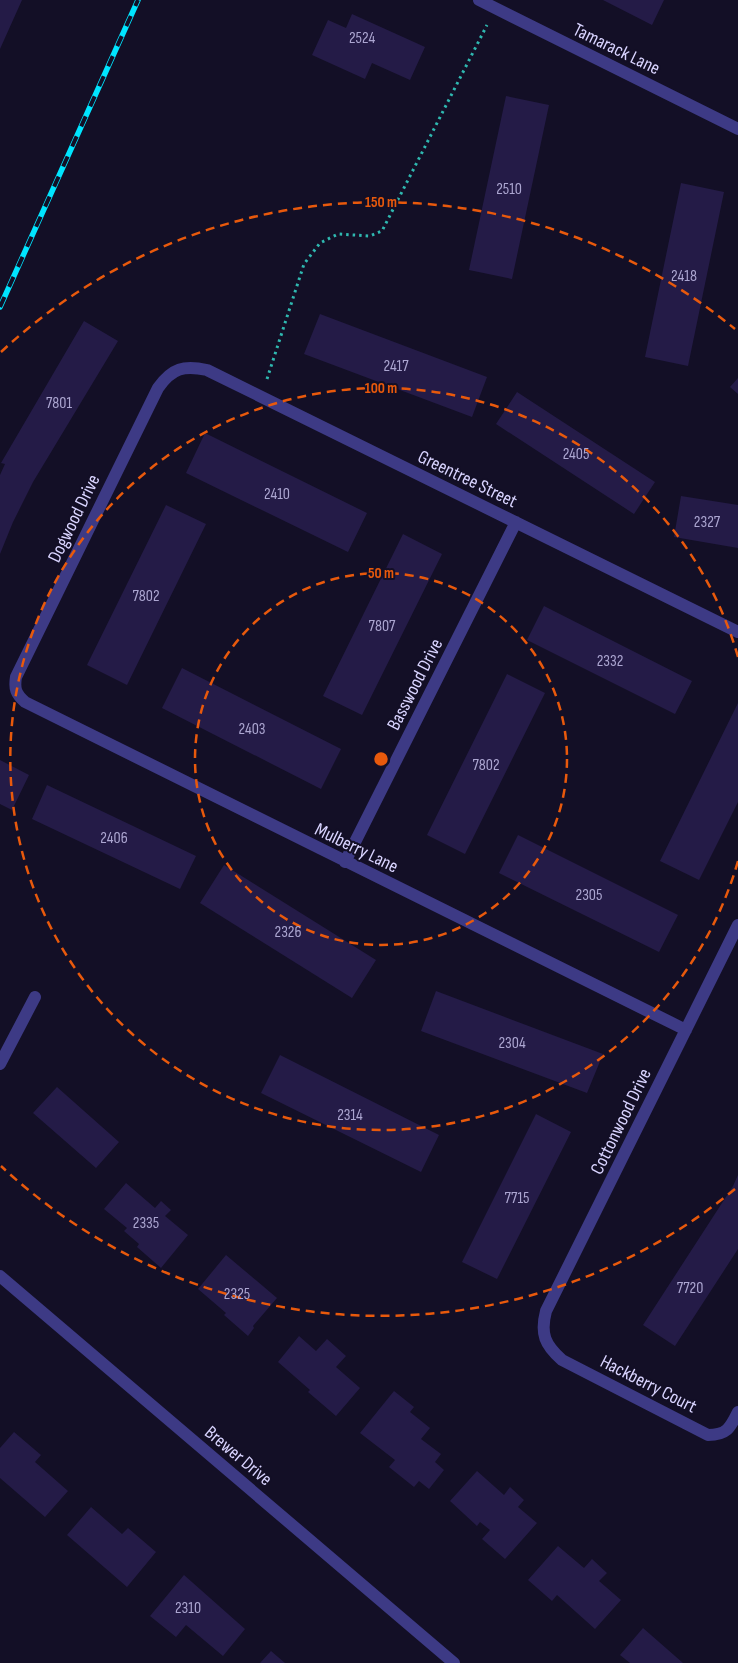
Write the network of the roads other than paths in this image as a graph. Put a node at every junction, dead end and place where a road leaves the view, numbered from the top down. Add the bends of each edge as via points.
1 (479, 0) edge
2 (738, 129) edge
3 (179, 370) joint
4 (516, 522) junction
5 (738, 632) edge
6 (16, 692) joint
7 (345, 862) junction
8 (738, 925) edge
9 (35, 996) dead end
10 (686, 1030) junction
11 (0, 1064) edge
12 (0, 1276) edge
13 (544, 1337) joint
14 (738, 1412) edge
15 (454, 1663) edge

1 - 2 street, Tamarack Lane
3 - 4 street, Greentree Street via 187,367 207,370
3 - 6 street, Dogwood Drive via 170,374 158,388 16,677
4 - 5 street, Greentree Street
4 - 7 street, Basswood Drive
6 - 7 street, Mulberry Lane via 25,702
7 - 10 street, Mulberry Lane
8 - 10 street, Cottonwood Drive
9 - 11 street
10 - 13 street, Cottonwood Drive via 546,1311
12 - 15 street, Brewer Drive
13 - 14 street, Hackberry Court via 562,1360 708,1435 728,1430

